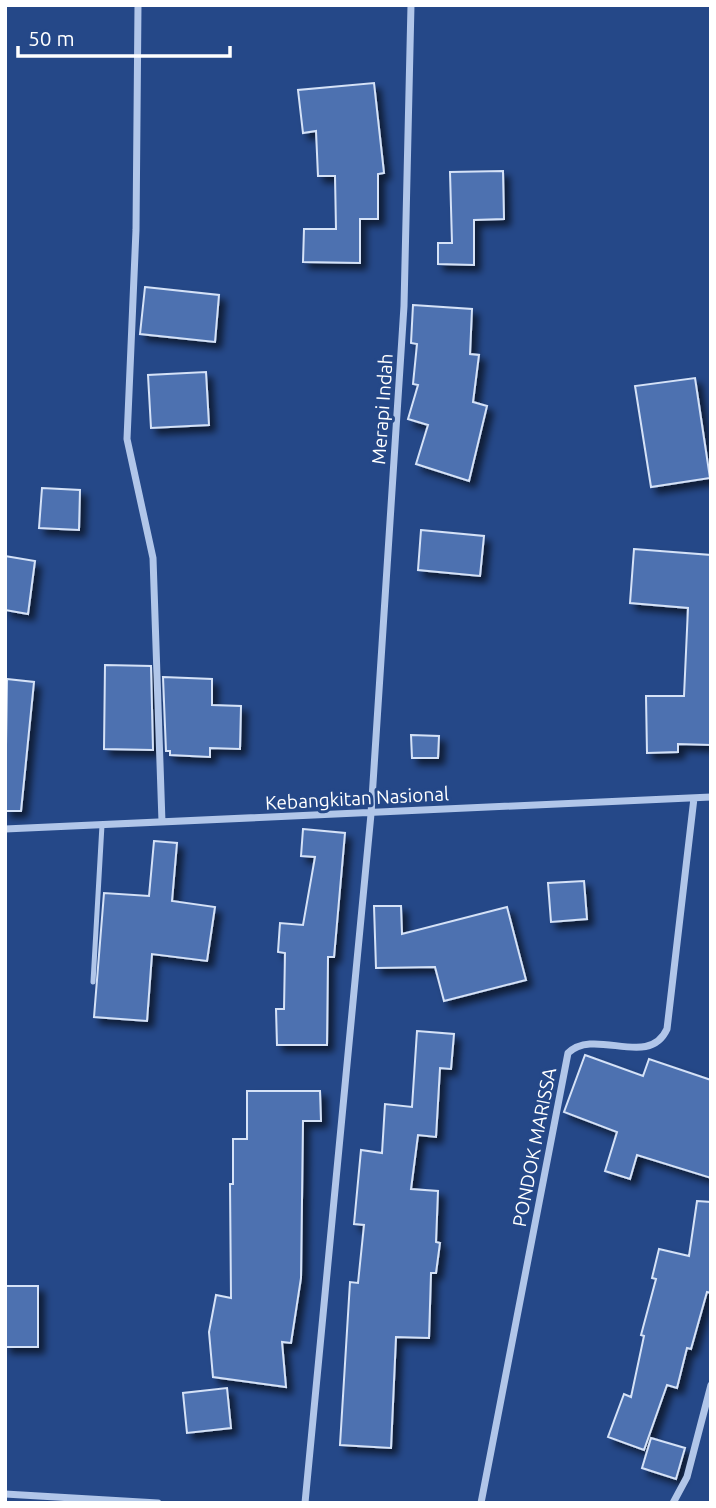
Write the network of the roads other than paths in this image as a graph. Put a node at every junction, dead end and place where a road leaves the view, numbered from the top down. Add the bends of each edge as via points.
1 (138, 5) edge
2 (411, 5) edge
3 (711, 797) edge
4 (694, 798) junction
5 (371, 814) junction
6 (162, 822) junction
7 (102, 825) junction
8 (5, 829) edge
9 (93, 982) dead end
10 (711, 1385) edge
11 (5, 1494) edge
12 (158, 1503) edge
13 (305, 1503) edge
14 (481, 1503) edge
15 (673, 1503) edge

1 - 6 street via 136,230 127,439 153,558
2 - 5 street, Merapi Indah via 404,306
3 - 4 street, Kebangkitan Nasional
4 - 5 street, Kebangkitan Nasional
4 - 14 street, PONDOK MARISSA via 662,1041 651,1047 580,1044 568,1053
5 - 6 street, Kebangkitan Nasional
5 - 13 street, Merapi Indah
6 - 7 street, Kebangkitan Nasional
7 - 8 street, Kebangkitan Nasional
7 - 9 lane
10 - 15 street via 687,1477
11 - 12 street

